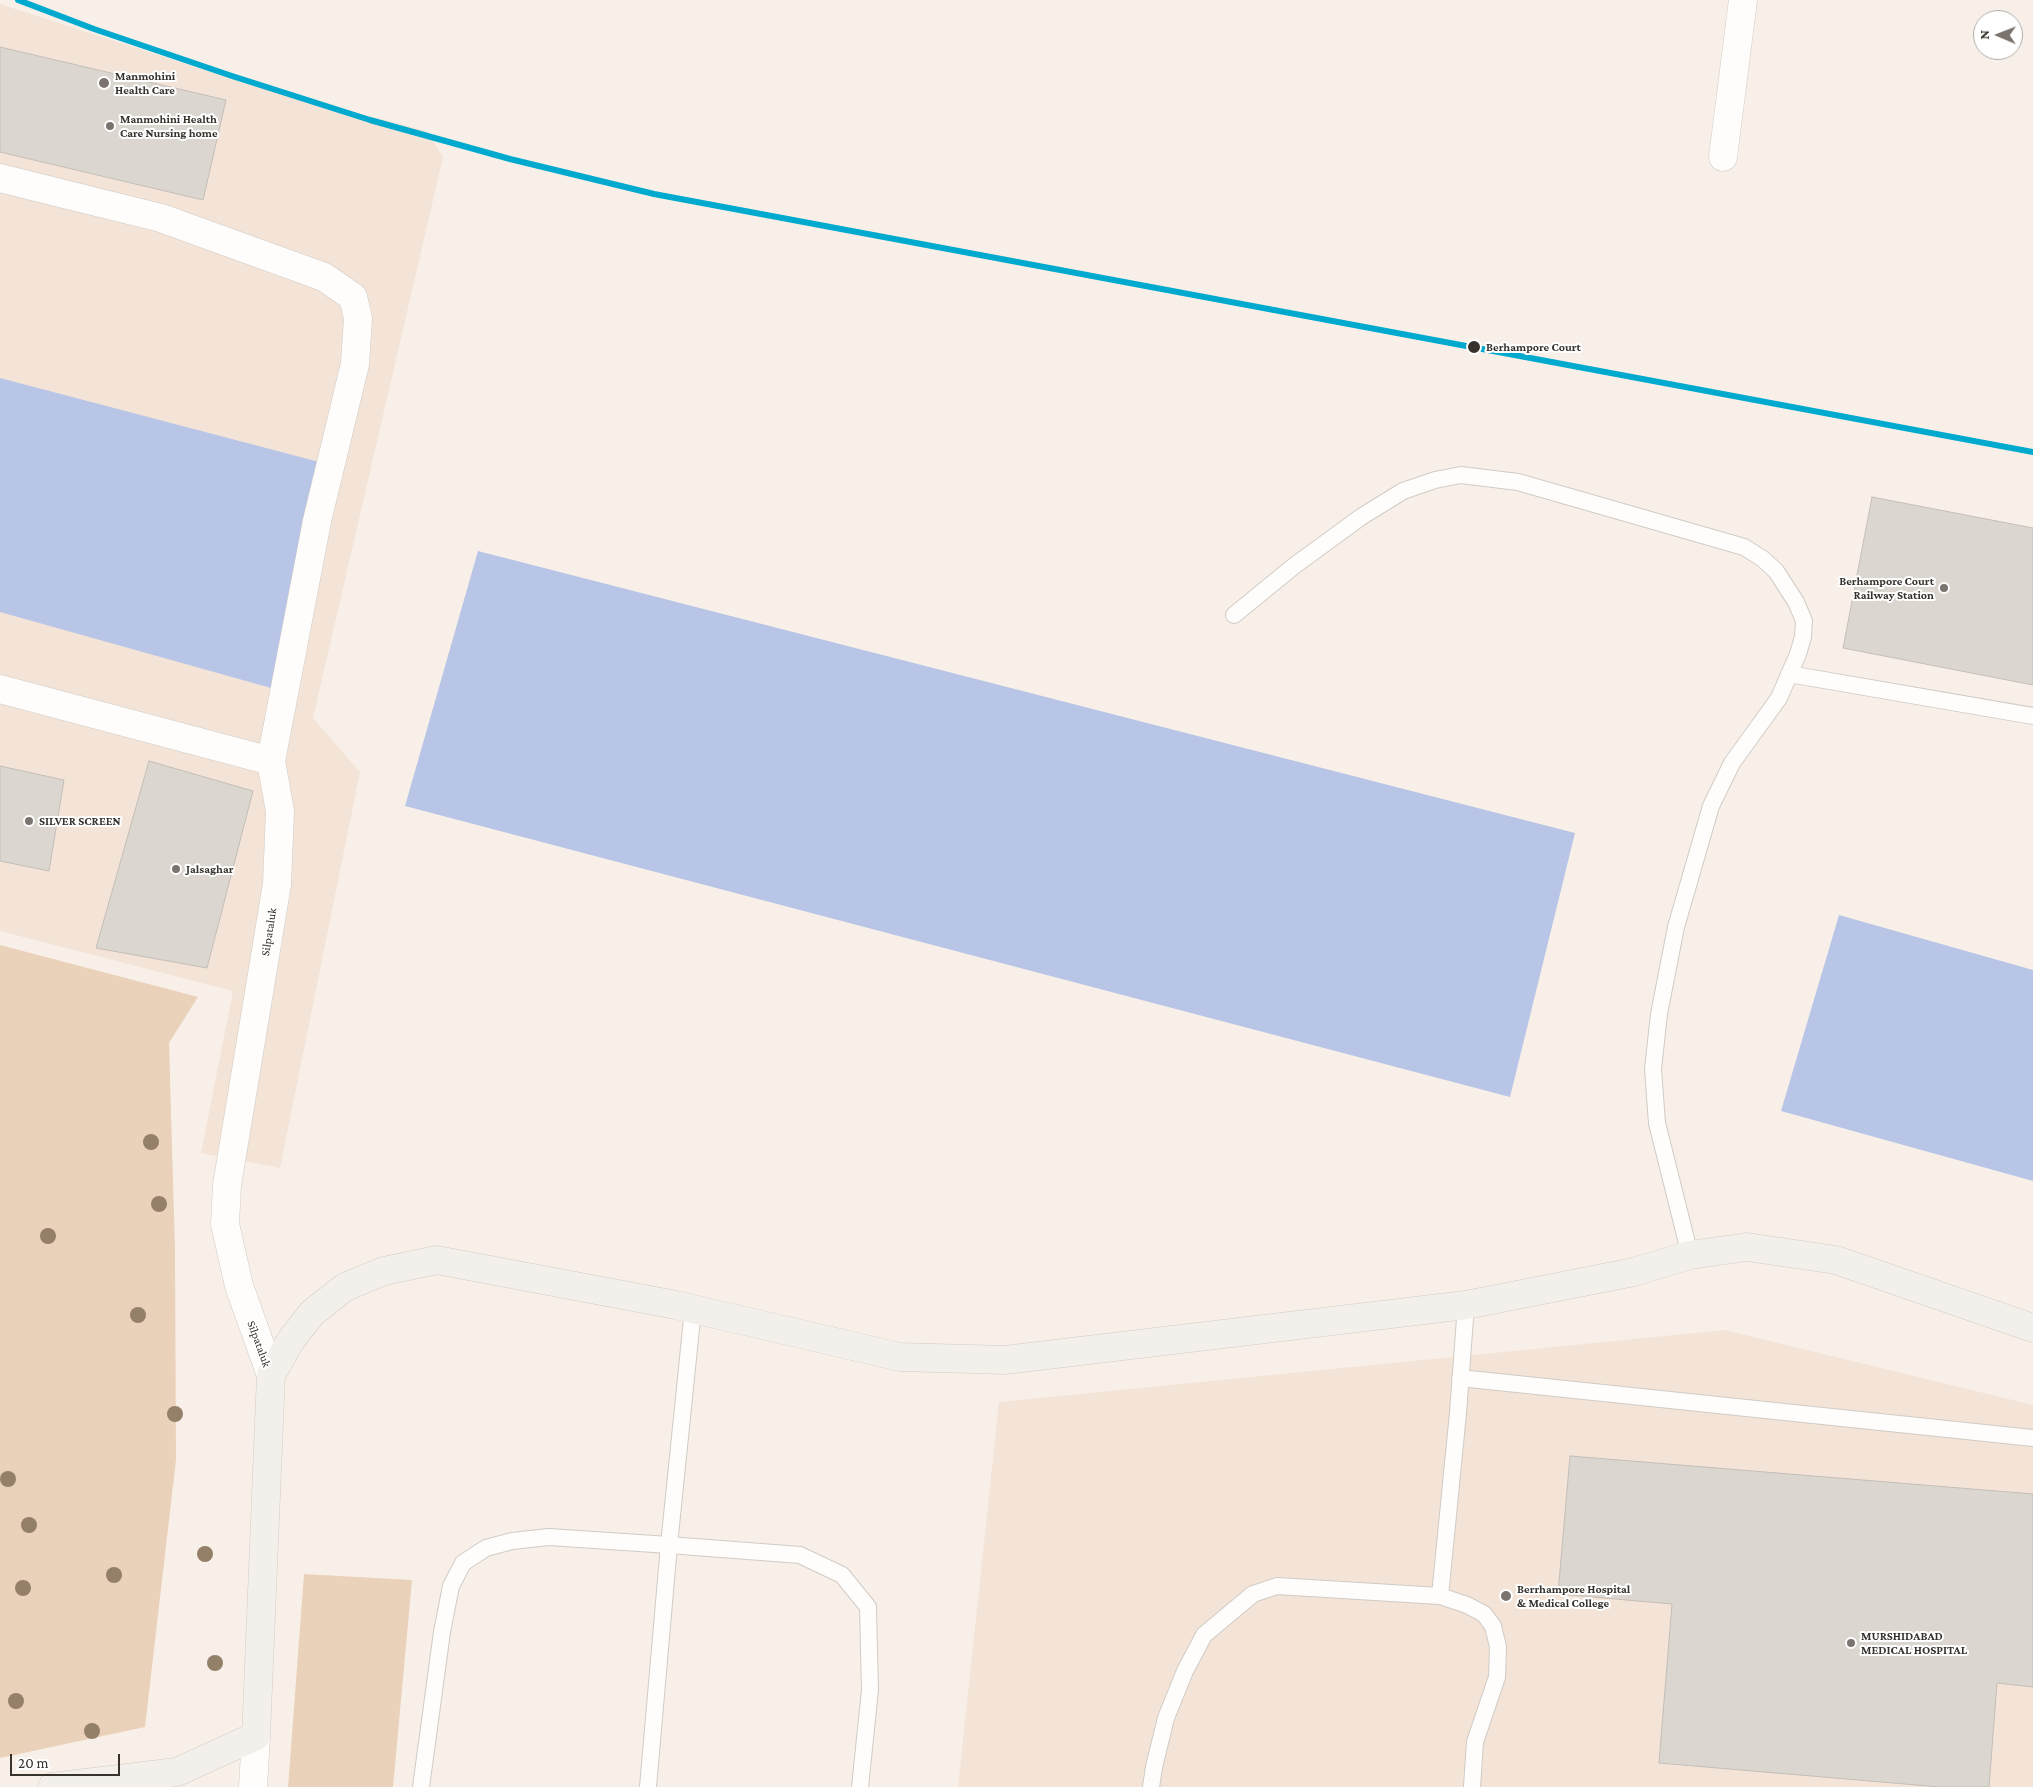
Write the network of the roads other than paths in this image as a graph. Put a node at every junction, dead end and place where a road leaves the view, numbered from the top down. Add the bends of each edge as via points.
1 (1742, 0) edge
2 (1723, 157) dead end
3 (0, 178) edge
4 (1234, 615) dead end
5 (1790, 674) junction
6 (0, 689) edge
7 (2033, 716) edge
8 (271, 760) junction
9 (1690, 1255) junction
10 (1466, 1305) junction
11 (694, 1309) junction
12 (2033, 1328) edge
13 (271, 1375) junction
14 (1460, 1378) junction
15 (2033, 1438) edge
16 (669, 1545) junction
17 (1440, 1596) junction
18 (256, 1736) junction
19 (52, 1787) edge
20 (253, 1787) edge
21 (421, 1787) edge
22 (648, 1787) edge
23 (860, 1787) edge
24 (1151, 1787) edge
25 (1472, 1787) edge

1 - 2 street
3 - 8 street via 160,218 324,277 352,297 358,318 355,364 317,521
4 - 5 lane via 1361,517 1404,491 1461,475 1518,482 1744,547 1776,571 1804,621 1803,637
5 - 7 lane
5 - 9 lane via 1779,698 1732,763 1711,806 1676,927 1659,1014 1653,1069 1657,1124
6 - 8 street
8 - 13 street, Silpataluk via 280,811 277,884 228,1185 225,1224 239,1286
9 - 10 street via 1634,1272
9 - 12 street via 1747,1247 1836,1260
10 - 11 street via 1005,1360 900,1357
10 - 14 lane
11 - 13 street via 437,1260 384,1271 345,1286 312,1313
11 - 16 lane
13 - 18 street
14 - 15 lane
14 - 17 lane
16 - 21 lane via 549,1537 512,1540 486,1548 463,1563 451,1586 442,1632
16 - 22 lane
16 - 23 lane via 800,1555 842,1575 868,1607 870,1690
17 - 24 lane via 1277,1586 1253,1594 1204,1635 1166,1718
17 - 25 lane via 1484,1614 1493,1626 1498,1647 1497,1677 1475,1742
18 - 19 street via 178,1772
18 - 20 street

